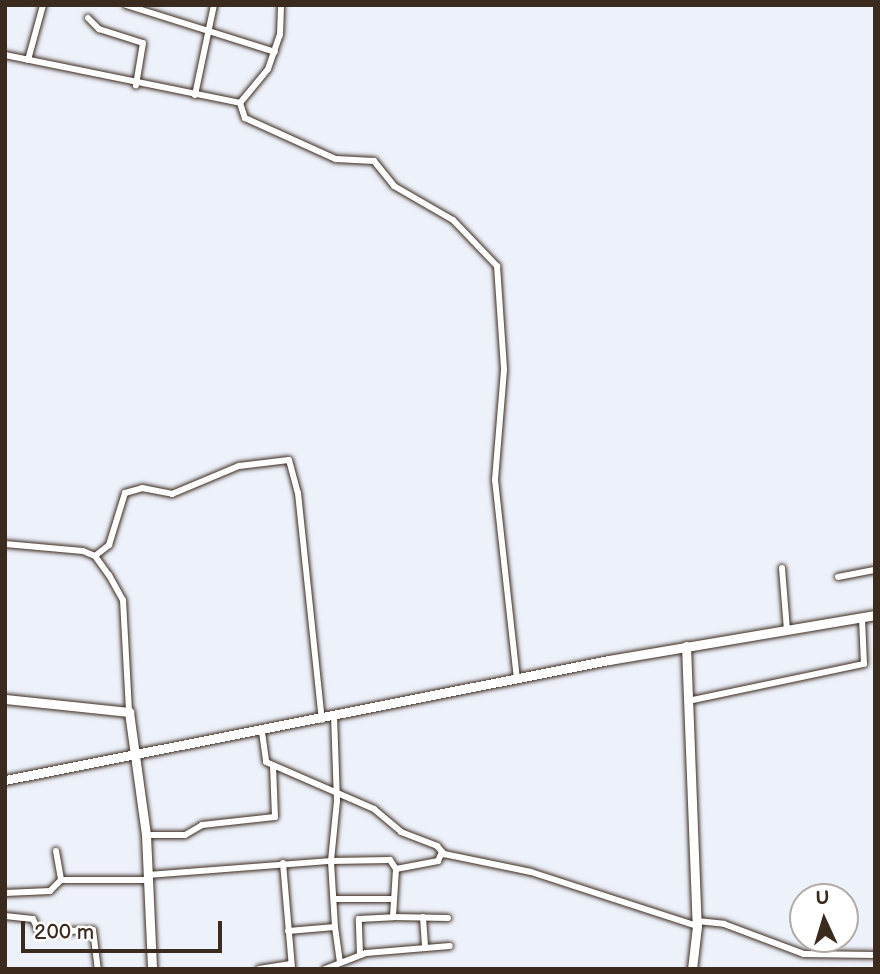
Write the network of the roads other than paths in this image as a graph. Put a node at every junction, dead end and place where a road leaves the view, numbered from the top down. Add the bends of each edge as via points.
1 (42, 5) edge
2 (126, 5) edge
3 (214, 5) edge
4 (281, 5) edge
5 (88, 18) dead end
6 (209, 32) junction
7 (275, 52) junction
8 (5, 55) edge
9 (28, 60) junction
10 (136, 85) junction
11 (195, 95) junction
12 (240, 103) junction
13 (5, 544) edge
14 (94, 556) junction
15 (782, 568) dead end
16 (875, 570) edge
17 (838, 578) dead end
18 (875, 615) edge
19 (862, 618) junction
20 (787, 630) junction
21 (686, 646) junction
22 (517, 679) junction
23 (688, 701) junction
24 (5, 702) edge
25 (130, 714) junction
26 (334, 717) junction
27 (322, 720) junction
28 (262, 732) junction
29 (136, 757) junction
30 (273, 766) junction
31 (5, 780) edge
32 (336, 792) junction
33 (146, 835) junction
34 (56, 851) dead end
35 (442, 852) junction
36 (331, 861) junction
37 (283, 863) junction
38 (396, 869) junction
39 (148, 877) junction
40 (61, 880) junction
41 (5, 892) edge
42 (334, 899) junction
43 (391, 899) junction
44 (5, 916) edge
45 (393, 917) junction
46 (423, 917) junction
47 (448, 918) dead end
48 (697, 924) junction
49 (335, 927) junction
50 (288, 931) junction
51 (450, 946) dead end
52 (425, 947) junction
53 (360, 954) junction
54 (875, 956) edge
55 (340, 963) junction
56 (291, 967) edge
57 (98, 969) edge
58 (152, 969) edge
59 (259, 969) edge
60 (325, 969) edge
61 (692, 969) edge

1 - 9 street
2 - 6 street
3 - 6 street
4 - 7 street
5 - 10 street via 99,29 143,43
6 - 7 street
6 - 11 street
7 - 12 street via 264,78
8 - 9 street
9 - 10 street
10 - 11 street
11 - 12 street
12 - 22 street via 245,118 336,159 374,161 394,186 453,220 497,266 504,370 495,481
13 - 14 street via 76,549
14 - 25 street via 123,600
14 - 27 street via 110,545 125,492 142,488 172,494 239,466 289,460 298,494
15 - 20 street
16 - 17 street
18 - 19 main road
19 - 20 main road
19 - 23 street via 864,664
20 - 21 main road
21 - 22 main road
21 - 23 main road
22 - 26 main road
23 - 48 main road
24 - 25 main road
25 - 29 main road
26 - 27 main road
26 - 32 street
27 - 28 main road
28 - 29 main road
28 - 30 street via 264,760
29 - 31 main road
29 - 33 main road
30 - 32 street
30 - 33 street via 275,817 202,825 185,835
32 - 35 street via 374,809 401,832
32 - 36 street
33 - 39 main road
34 - 40 street
35 - 38 street via 438,861
35 - 48 street via 531,872
36 - 37 street
36 - 38 street via 386,859
36 - 42 street
37 - 39 street
37 - 50 street
38 - 43 street
39 - 40 street
39 - 58 main road
40 - 41 street via 50,891
42 - 43 street
42 - 49 street
43 - 45 street
44 - 57 street via 33,919 39,932 93,930
45 - 46 street
45 - 53 street via 359,919
46 - 47 street
46 - 52 street
48 - 54 street via 724,924 804,954
48 - 61 main road
49 - 50 street
49 - 55 street
50 - 56 street
51 - 52 street
52 - 53 street
53 - 55 street
55 - 60 street
56 - 59 street

